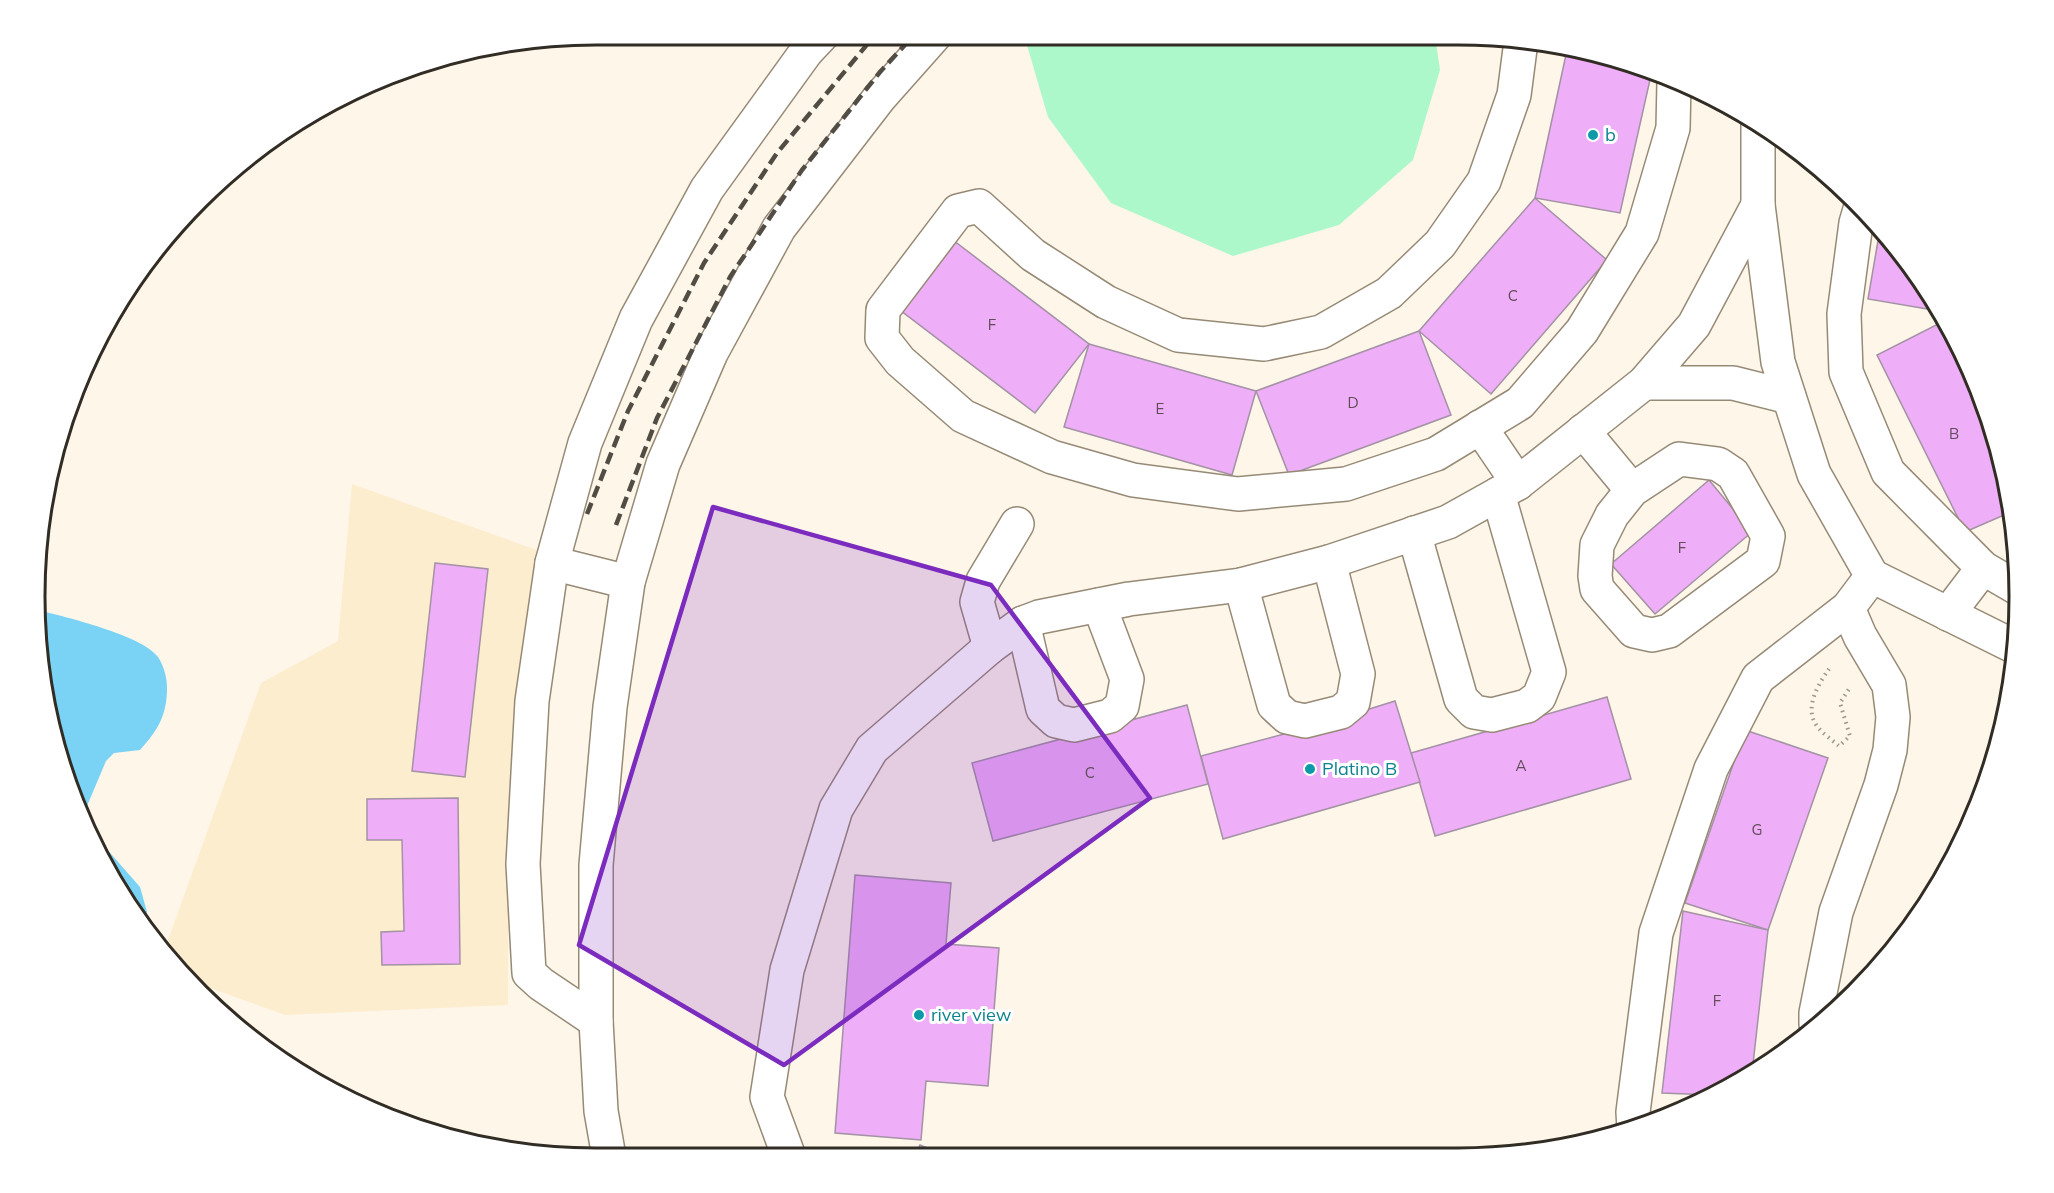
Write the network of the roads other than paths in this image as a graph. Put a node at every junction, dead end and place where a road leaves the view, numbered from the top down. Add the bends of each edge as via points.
1 (813, 45) edge
2 (926, 45) edge
3 (1520, 49) edge
4 (1674, 89) edge
5 (1758, 134) edge
6 (1758, 205) junction
7 (1857, 218) edge
8 (1644, 382) junction
9 (1790, 397) junction
10 (1480, 427) junction
11 (1582, 431) junction
12 (1508, 489) junction
13 (1632, 490) junction
14 (1017, 524) dead end
15 (1414, 533) junction
16 (1329, 562) junction
17 (552, 563) junction
18 (1983, 568) junction
19 (1872, 576) junction
20 (628, 582) junction
21 (2009, 583) edge
22 (1241, 585) junction
23 (1099, 604) junction
24 (1948, 614) junction
25 (1854, 622) junction
26 (1023, 623) junction
27 (2007, 643) edge
28 (990, 647) junction
29 (1816, 1015) edge
30 (596, 1021) junction
31 (1633, 1119) edge
32 (607, 1148) edge
33 (786, 1148) edge

1 - 17 street via 707,189 636,320 585,443
2 - 20 street via 880,97 779,228 711,353 663,464
3 - 10 street via 1514,95 1484,181 1440,244 1389,293 1321,332 1264,344 1178,335 1106,302 1033,255 979,206 958,211 883,310 882,338 900,361 963,416 1052,457 1133,480 1238,494 1346,484 1436,454
4 - 10 street via 1673,128 1642,233 1582,331 1520,403
5 - 6 street
6 - 8 street via 1694,325
6 - 9 street via 1778,362
7 - 18 street via 1844,314 1846,372 1888,472
8 - 9 street via 1733,383
8 - 11 street
9 - 19 street via 1814,474
10 - 12 street
11 - 12 street
11 - 13 street
12 - 15 street via 1448,522
12 - 15 street via 1549,672 1539,697 1527,706 1492,715 1474,712 1461,699
13 - 13 street via 1679,459 1718,464 1733,474 1768,536 1763,561 1669,632 1652,635 1634,631 1597,589 1595,576 1597,545 1612,515
14 - 28 street via 983,581 977,602
15 - 16 street
16 - 22 street
16 - 22 street via 1358,674 1353,702 1341,712 1305,721 1287,717 1274,705
17 - 20 street
17 - 30 street via 532,701 523,864 529,973
18 - 21 street
18 - 24 street
19 - 24 street
19 - 25 street
20 - 30 street via 610,707 596,865
22 - 23 street
23 - 26 street
23 - 26 street via 1127,679 1122,706 1110,716 1074,726 1056,721 1043,709
24 - 27 street
25 - 29 street via 1889,685 1893,717 1890,750 1836,912
25 - 31 street via 1758,678 1711,769 1656,933
26 - 28 street
28 - 33 street via 872,749 836,809 787,970 767,1097
30 - 32 street via 601,1111

